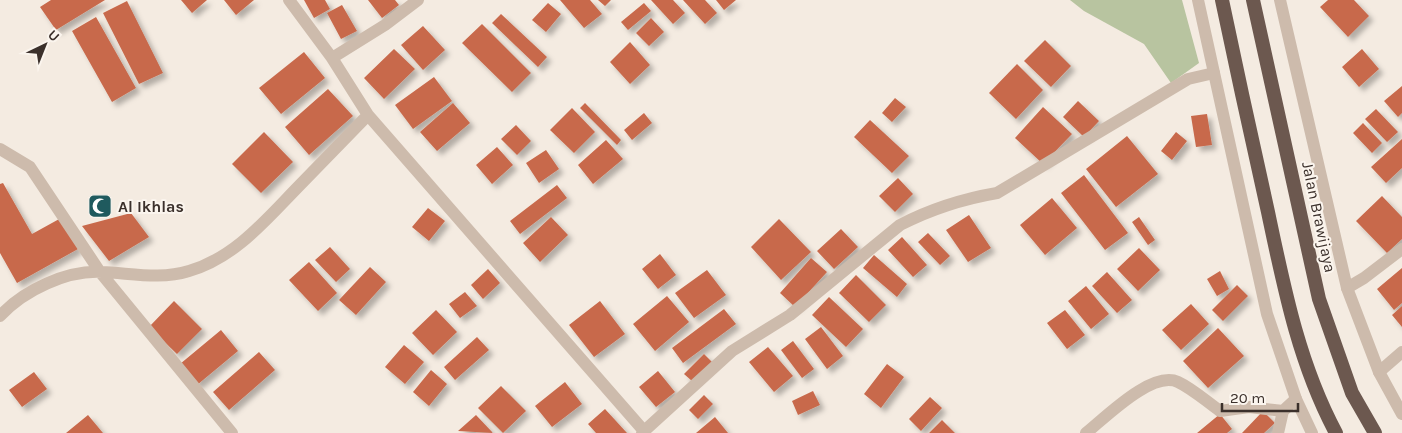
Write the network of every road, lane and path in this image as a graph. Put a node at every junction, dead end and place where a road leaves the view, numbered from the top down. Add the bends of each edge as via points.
1 (289, 0) edge
2 (418, 0) edge
3 (1198, 0) edge
4 (1222, 0) edge
5 (1253, 0) edge
6 (1281, 1) edge
7 (332, 58) junction
8 (1214, 73) junction
9 (368, 115) junction
10 (0, 149) edge
11 (1402, 249) edge
12 (100, 272) junction
13 (1346, 288) junction
14 (0, 316) edge
15 (1402, 352) edge
16 (1379, 372) junction
17 (1296, 399) junction
18 (1283, 412) junction
19 (1402, 414) edge
20 (643, 432) edge
21 (232, 433) edge
22 (1086, 433) edge
23 (1278, 433) edge
24 (1312, 433) edge
25 (1336, 433) edge
26 (1376, 433) edge

1 - 7 street
2 - 7 street
3 - 8 street
4 - 25 highway via 1288,308 1325,414
5 - 26 highway, Jalan Brawijaya via 1319,299 1352,392
6 - 13 street
7 - 9 street
8 - 17 street via 1267,314
8 - 20 street via 1188,79 996,193 962,199 900,225 790,314 732,351
9 - 12 street via 276,210 224,256 188,272 147,276
9 - 20 street
10 - 12 street via 30,167
11 - 13 street
12 - 14 street via 78,273 40,286
12 - 21 street
13 - 16 street
15 - 16 street
16 - 19 street
17 - 18 street
17 - 24 street
18 - 22 street via 1250,407 1220,411 1176,381 1160,380 1133,395
18 - 23 street

